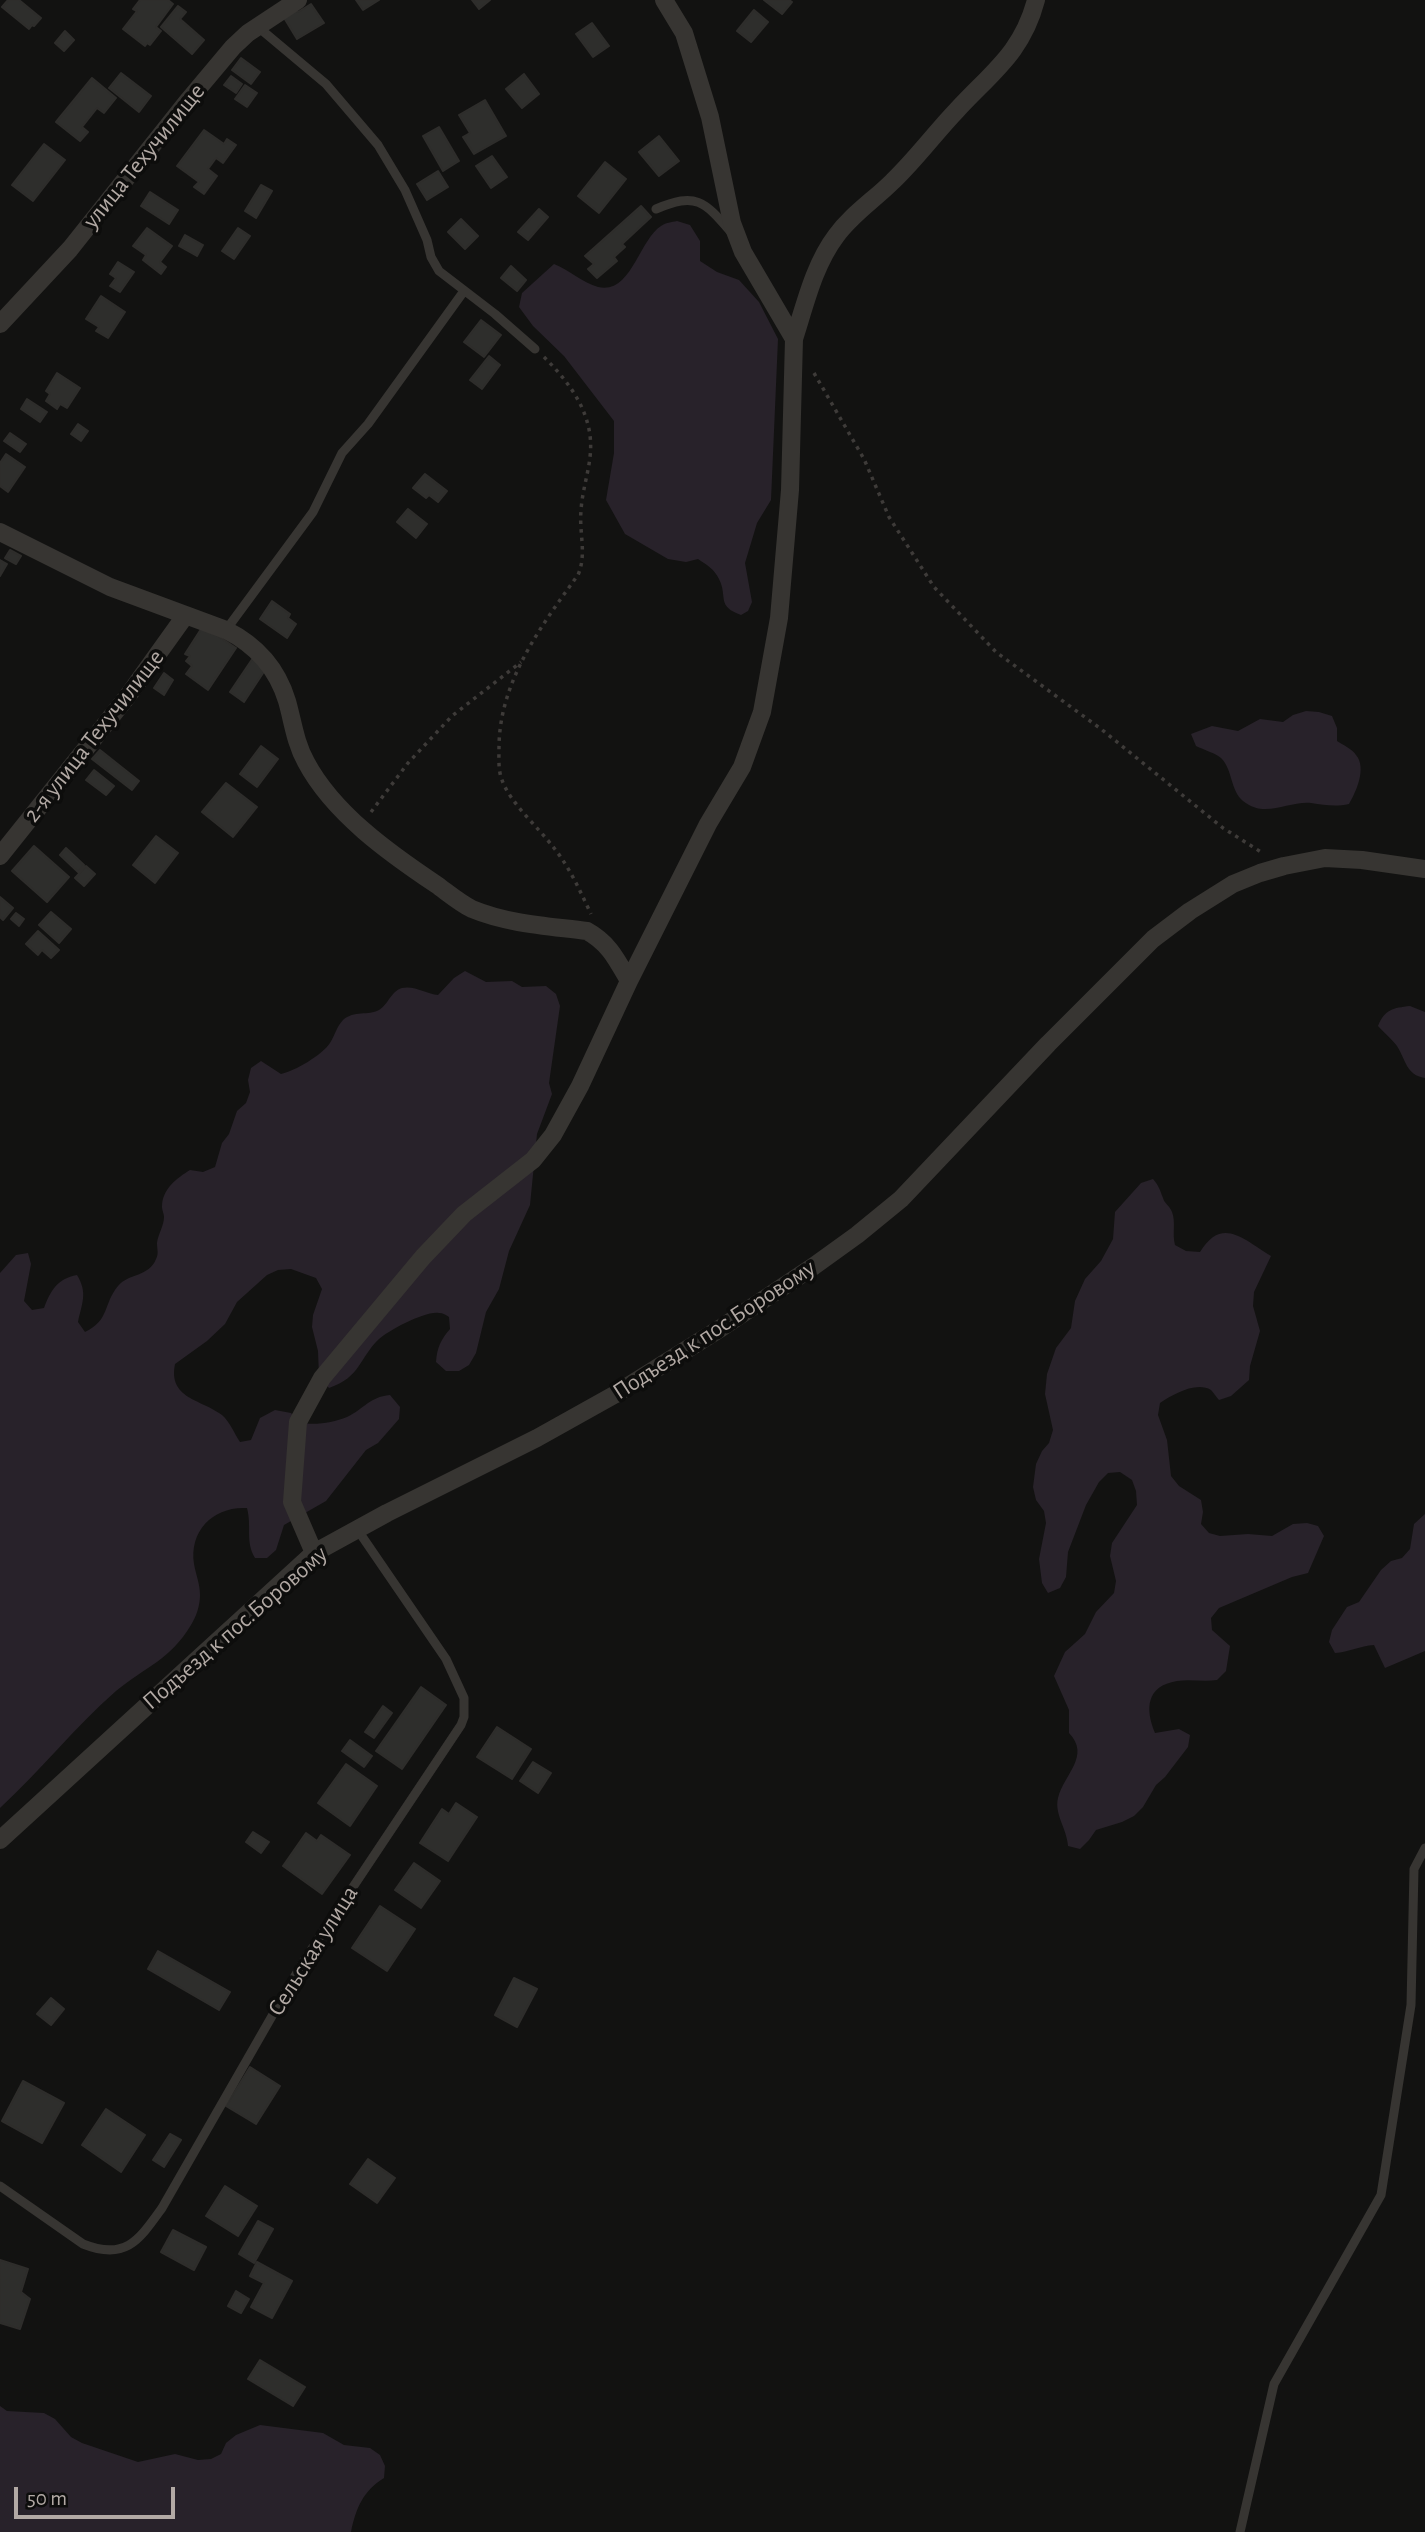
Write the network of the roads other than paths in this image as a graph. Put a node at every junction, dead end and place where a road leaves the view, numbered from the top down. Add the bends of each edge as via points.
1 (298, 0) edge
2 (664, 0) edge
3 (1036, 0) edge
4 (258, 27) junction
5 (656, 209) dead end
6 (738, 240) junction
7 (464, 291) junction
8 (0, 324) edge
9 (794, 339) junction
10 (535, 349) road end
11 (0, 532) edge
12 (186, 616) junction
13 (226, 630) junction
14 (0, 856) edge
15 (1425, 869) edge
16 (629, 981) junction
17 (357, 1529) junction
18 (314, 1553) junction
19 (0, 1840) edge
20 (1425, 1848) edge
21 (0, 2186) edge
22 (1240, 2532) edge

1 - 4 street, улица Техучилище
2 - 6 street via 684,33 710,117
3 - 9 street via 1015,51 836,235 814,278
4 - 7 lane via 326,84 378,145 405,190 439,271
4 - 8 street, улица Техучилище via 233,47 70,249
5 - 6 lane via 680,200 698,201
6 - 9 street
7 - 10 lane
7 - 13 lane via 342,453 313,512
9 - 16 street via 790,490 775,650 762,712 742,767
11 - 12 street via 110,587
12 - 13 street
12 - 14 street, 2-я улица Техучилище via 128,697
13 - 16 street via 259,651 270,667 286,697 296,743 324,791 346,816 470,908 506,920 596,936 609,946
15 - 17 street, Подъезд к пос.Боровому via 1325,858 1233,884 1153,939 901,1199 814,1266 614,1395
16 - 18 street via 553,1135 533,1160 464,1214 423,1257 322,1378 298,1422 292,1502
17 - 18 street, Подъезд к пос.Боровому
17 - 21 lane, Сельская улица via 446,1659 464,1698 461,1725 303,1962 162,2208 140,2238 117,2250 83,2244
18 - 19 street, Подъезд к пос.Боровому
20 - 22 lane via 1414,1869 1411,2005 1381,2195 1274,2384

